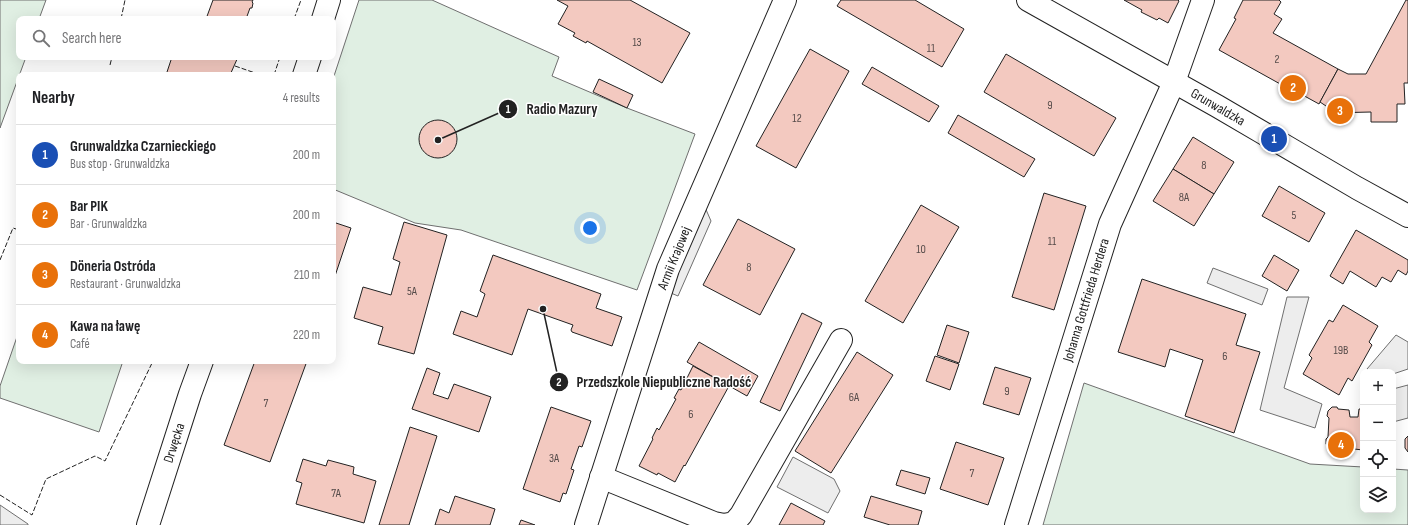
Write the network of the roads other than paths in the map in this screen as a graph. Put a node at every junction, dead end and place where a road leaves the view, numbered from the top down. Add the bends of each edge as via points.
1 (330, 0) edge
2 (785, 0) edge
3 (1028, 0) edge
4 (1203, 0) edge
5 (324, 16) edge
6 (309, 60) edge
7 (305, 72) edge
8 (1174, 82) junction
9 (1408, 216) edge
10 (841, 340) dead end
11 (201, 364) edge
12 (601, 477) junction
13 (148, 525) edge
14 (586, 525) edge
15 (724, 525) edge
16 (1016, 525) edge

1 - 5 street
2 - 12 street, Armii Krajowej via 668,269
3 - 8 street, Grunwaldzka
4 - 8 street, Johanna Gottfrieda Herdera
6 - 7 street
8 - 9 street, Grunwaldzka
8 - 16 street, Johanna Gottfrieda Herdera via 1110,224
10 - 15 street via 741,515 734,523
11 - 13 street, Drwęcka
12 - 14 street, Armii Krajowej
12 - 15 street

